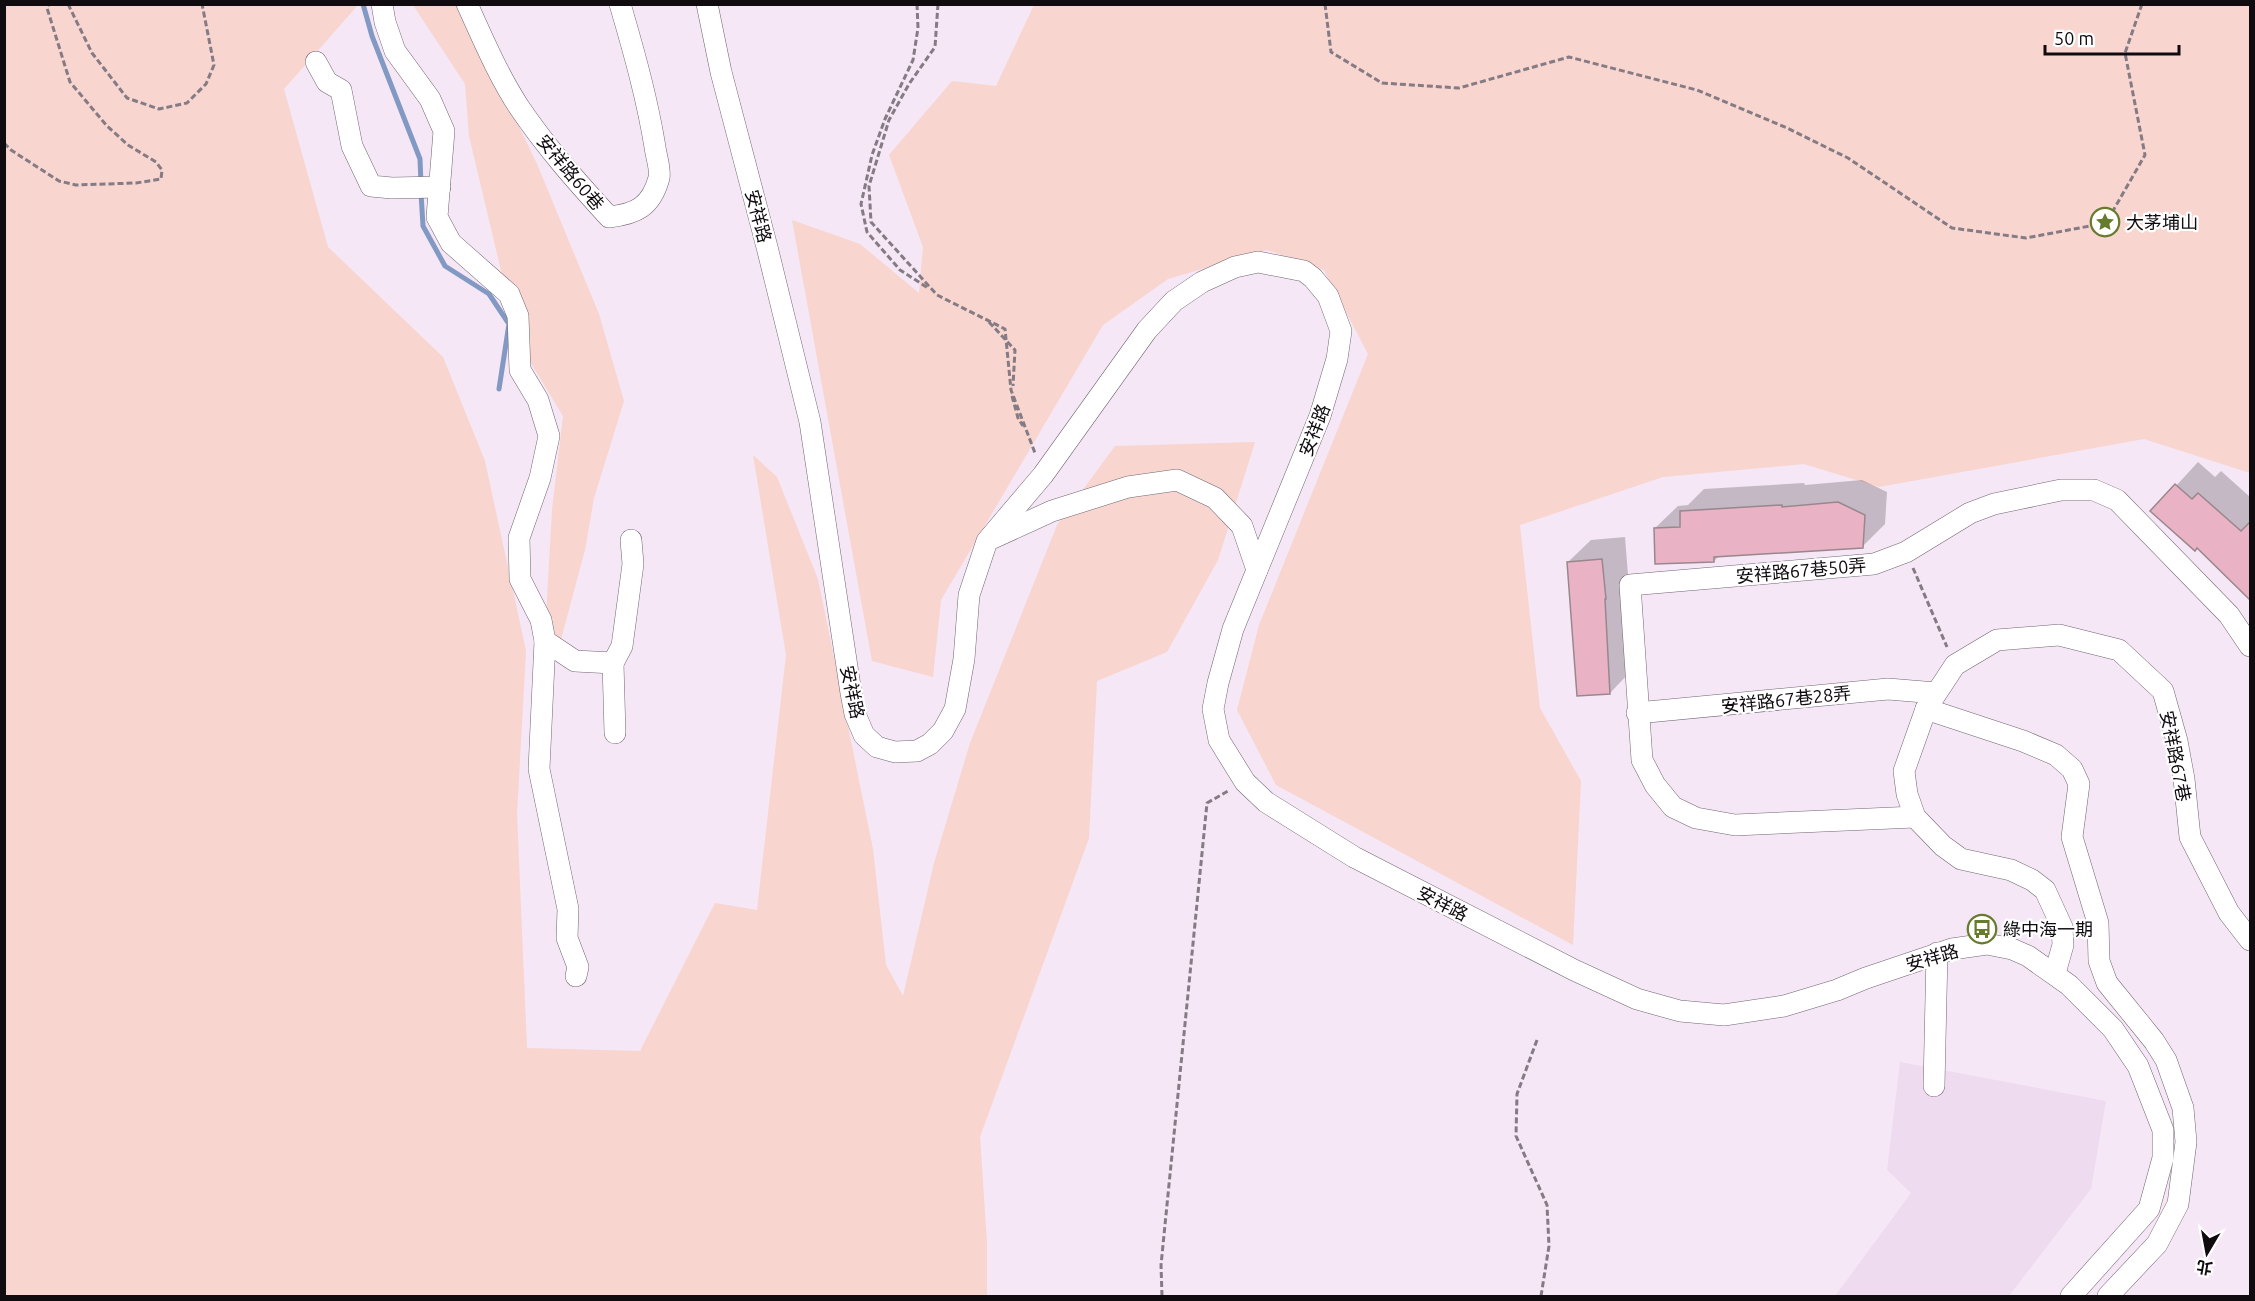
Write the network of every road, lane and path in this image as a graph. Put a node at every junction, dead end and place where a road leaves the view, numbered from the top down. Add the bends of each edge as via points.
1 (49, 4) edge
2 (68, 4) edge
3 (202, 4) edge
4 (382, 4) edge
5 (467, 4) edge
6 (620, 4) edge
7 (707, 4) edge
8 (917, 4) edge
9 (938, 4) edge
10 (1324, 4) edge
11 (2142, 4) edge
12 (316, 62) dead end
13 (4, 143) edge
14 (440, 186) junction
15 (1042, 467) junction
16 (631, 540) dead end
17 (987, 541) junction
18 (1906, 552) junction
19 (1257, 570) junction
20 (545, 641) junction
21 (2250, 645) edge
22 (613, 663) junction
23 (1955, 665) junction
24 (1931, 701) junction
25 (1637, 713) junction
26 (615, 733) dead end
27 (1245, 782) junction
28 (1915, 817) junction
29 (2250, 940) edge
30 (1937, 953) junction
31 (2055, 973) junction
32 (576, 976) dead end
33 (1537, 1040) dead end
34 (1934, 1086) dead end
35 (1162, 1296) edge
36 (1541, 1296) edge
37 (2071, 1296) edge
38 (2108, 1296) edge

1 - 13 path via 70,82 107,126 156,162 162,170 161,179 76,185 59,181
2 - 3 path via 92,53 127,98 159,109 187,103 206,84 214,65
4 - 14 street via 395,51 430,99 444,131
5 - 6 street, 安祥路60巷 via 518,105 569,174 609,217 630,215 641,208 660,177 647,100
7 - 17 street, 安祥路 via 810,422 855,714 864,735 877,747 896,752 917,751 943,731 955,710 969,594
8 - 15 path via 913,60 885,119 861,204 867,232 900,270 992,324 1015,350 1012,399
9 - 15 path via 935,47 889,120 869,186 871,222 937,296 1005,329 1011,390
10 - 11 path via 1331,52 1382,83 1459,88 1569,57 1697,90 1787,128 1848,158 1952,228 2026,238 2106,223 2145,155 2125,53
12 - 14 street via 327,82 341,90 352,146 371,186
14 - 20 street via 437,218 451,243 509,294 518,316 520,370 538,400 549,436 540,478 519,538 520,579 541,620
15 - 17 street, 安祥路
15 - 19 street, 安祥路 via 1147,330 1174,301 1235,267 1258,262 1304,271 1328,296 1336,314 1341,331 1338,359 1320,416
16 - 22 street via 633,564 622,646
17 - 19 street via 1052,511 1128,487 1177,480 1215,498 1242,526
18 - 21 street, 安祥路67巷50弄 via 1970,513 1994,504 2061,490 2094,490 2117,500 2229,615
18 - 23 path
18 - 25 street, 安祥路67巷50弄 via 1874,564 1630,585
19 - 27 street, 安祥路 via 1233,629 1213,709 1219,740
20 - 22 street via 575,661
20 - 32 street via 539,769 568,909 567,938 578,967
22 - 26 street
23 - 24 street, 安祥路67巷
23 - 29 street, 安祥路67巷 via 1997,640 2059,635 2119,650 2163,691 2184,778 2190,837 2229,913
24 - 25 street, 安祥路67巷28弄 via 1888,689
24 - 28 street, 安祥路67巷 via 1904,771
24 - 38 street, 安祥路67巷28弄 via 2056,755 2072,769 2079,784 2072,837 2098,923 2099,961 2107,983 2166,1060 2183,1108 2186,1142 2178,1203 2157,1244
25 - 28 street via 1642,760 1655,785 1673,807 1696,818 1735,825
27 - 30 street, 安祥路 via 1266,802 1364,863 1574,970 1637,999 1680,1011 1724,1015 1784,1006
27 - 35 path via 1207,802 1161,1265
28 - 31 street, 安祥路67巷 via 1961,859 2011,870 2045,890 2062,927 2063,945
30 - 31 street, 安祥路 via 1987,944 2012,949
30 - 34 street
31 - 37 street, 安祥路 via 2113,1029 2138,1066 2163,1130 2163,1158 2149,1209
33 - 36 path via 1517,1094 1516,1136 1547,1205 1549,1246

